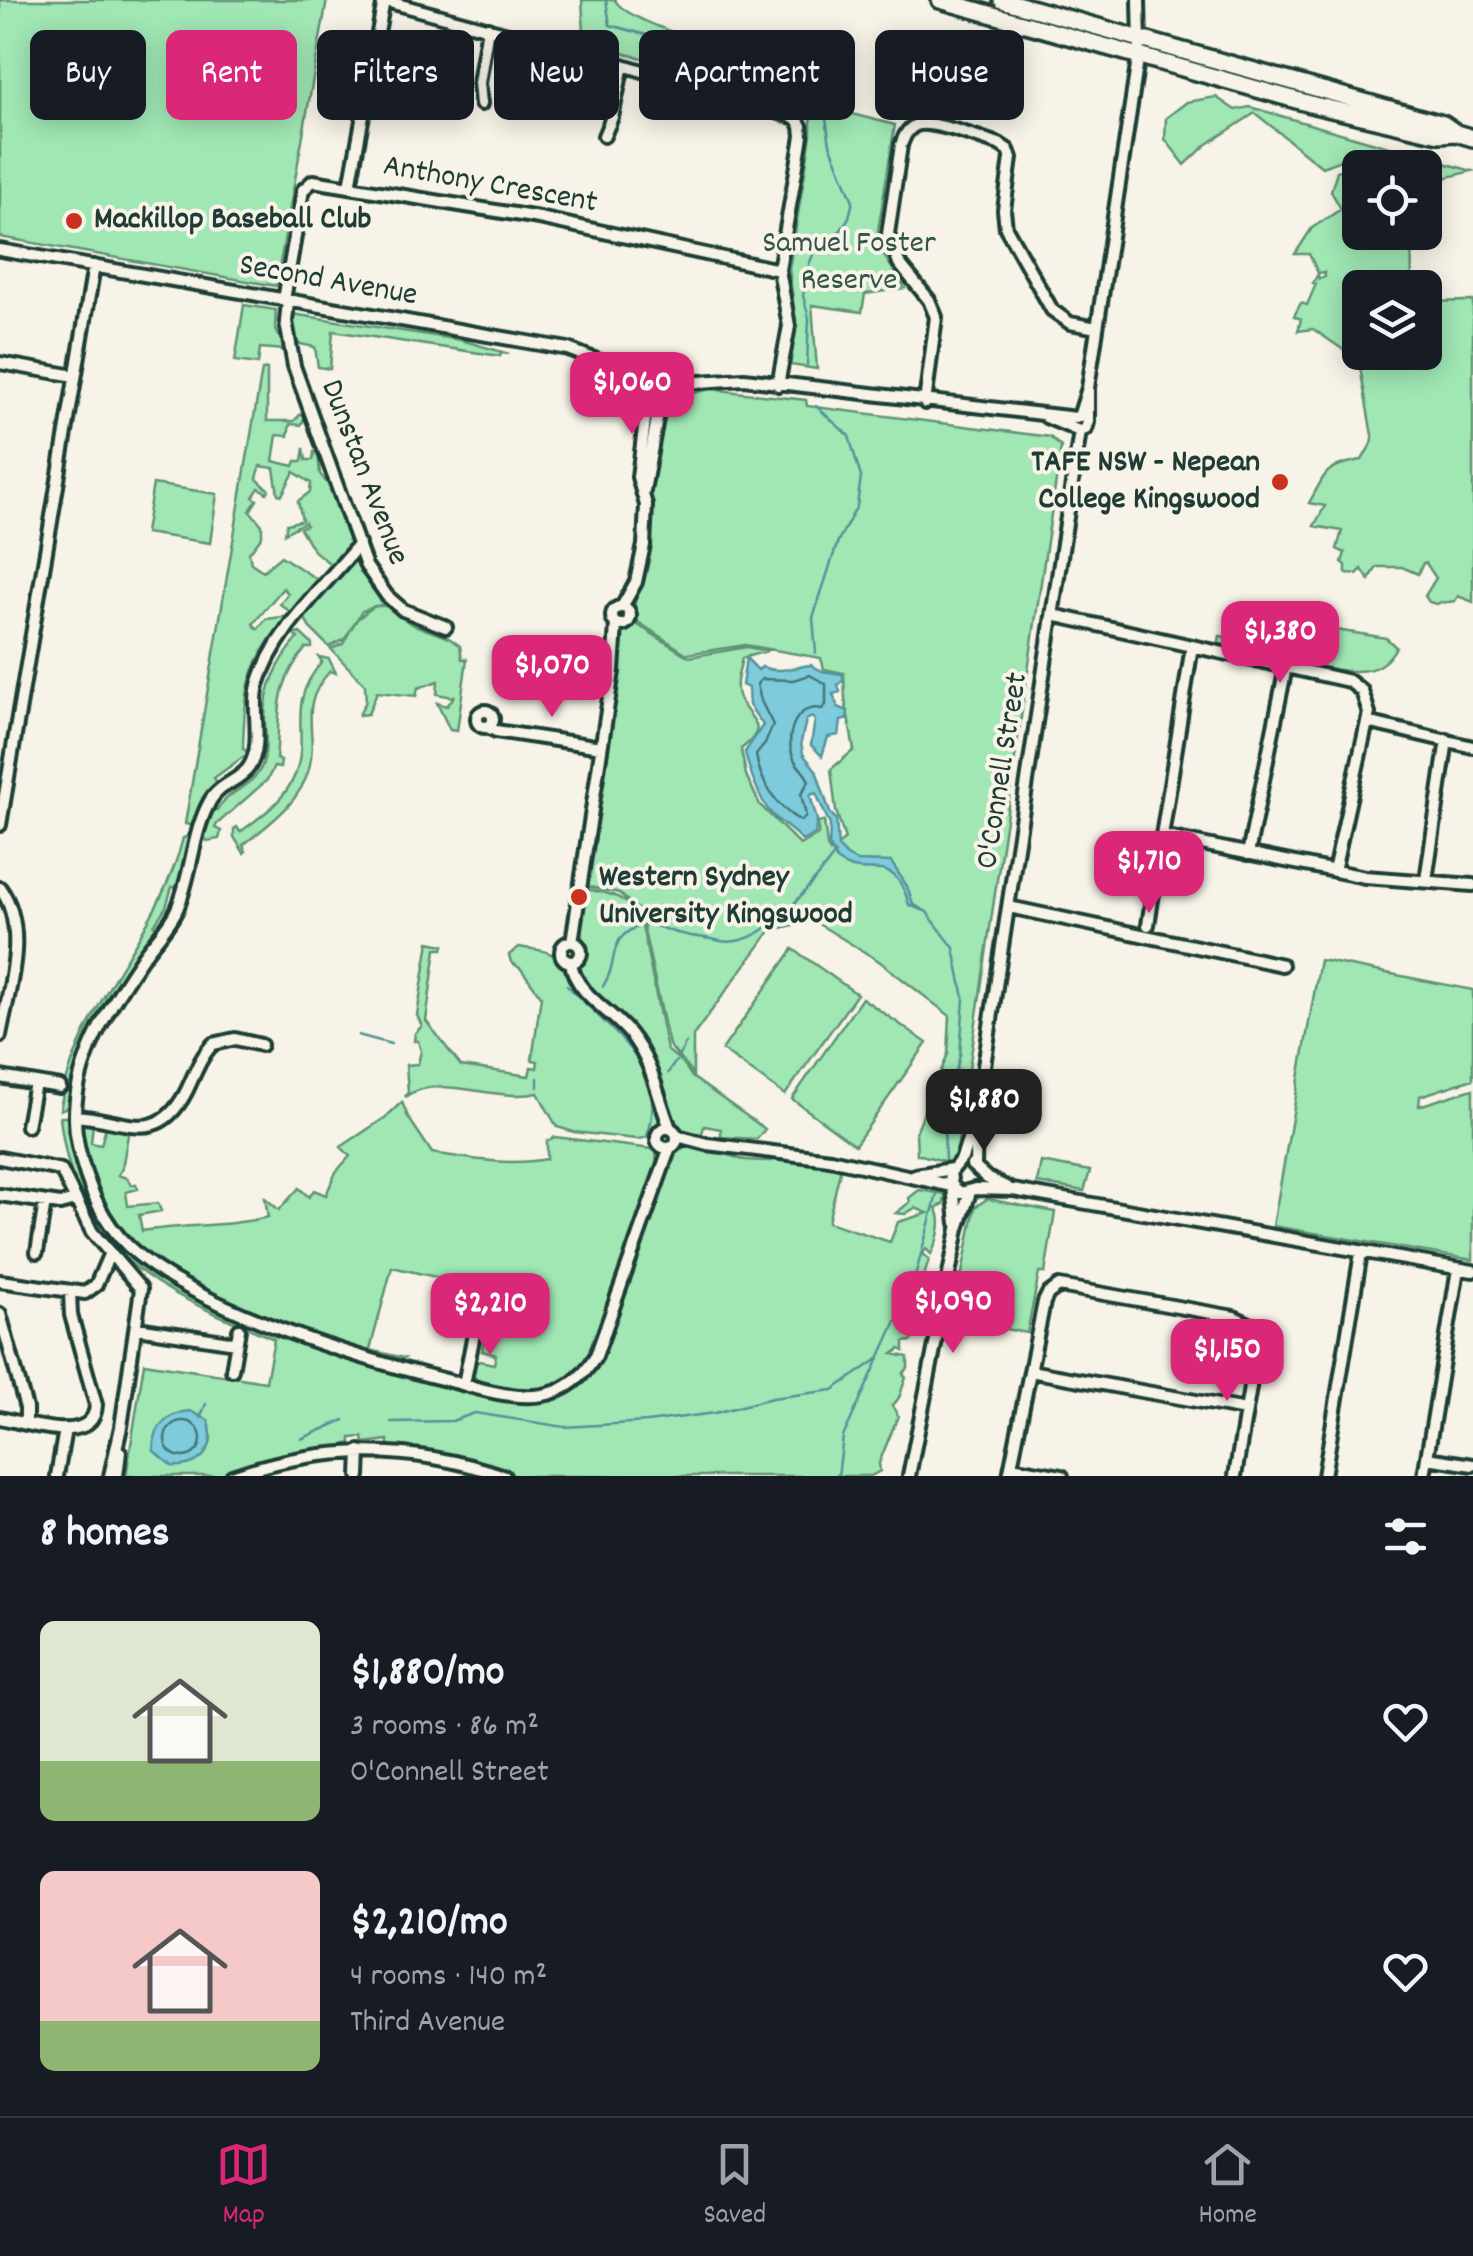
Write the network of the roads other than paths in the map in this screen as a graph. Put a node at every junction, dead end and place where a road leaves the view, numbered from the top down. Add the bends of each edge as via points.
1 (383, 0) edge
2 (940, 0) edge
3 (1002, 0) edge
4 (1140, 0) edge
5 (488, 28) junction
6 (1140, 47) junction
7 (623, 65) junction
8 (480, 104) dead end
9 (604, 136) dead end
10 (1473, 138) edge
11 (350, 186) junction
12 (0, 250) edge
13 (94, 266) junction
14 (779, 270) junction
15 (286, 300) junction
16 (1097, 328) junction
17 (0, 363) edge
18 (75, 376) junction
19 (643, 378) junction
20 (670, 384) junction
21 (778, 384) junction
22 (655, 396) junction
23 (925, 402) junction
24 (1080, 423) junction
25 (359, 544) junction
26 (1053, 615) junction
27 (446, 627) dead end
28 (1192, 646) junction
29 (1286, 667) junction
30 (1367, 722) junction
31 (487, 727) dead end
32 (1446, 740) junction
33 (602, 747) junction
34 (1473, 747) edge
35 (0, 751) edge
36 (13, 752) junction
37 (0, 825) edge
38 (1162, 836) junction
39 (1248, 854) junction
40 (1334, 871) junction
41 (1426, 880) junction
42 (1473, 884) edge
43 (0, 888) edge
44 (1008, 907) junction
45 (1148, 925) dead end
46 (1282, 965) dead end
47 (0, 1036) edge
48 (260, 1044) dead end
49 (0, 1077) edge
50 (35, 1082) junction
51 (60, 1087) dead end
52 (75, 1116) junction
53 (976, 1119) junction
54 (28, 1126) dead end
55 (669, 1138) junction
56 (0, 1158) edge
57 (953, 1168) junction
58 (976, 1168) junction
59 (910, 1176) junction
60 (952, 1187) junction
61 (972, 1190) junction
62 (1013, 1190) junction
63 (0, 1195) edge
64 (75, 1200) junction
65 (44, 1202) junction
66 (958, 1229) junction
67 (37, 1252) dead end
68 (1361, 1253) junction
69 (109, 1255) junction
70 (1458, 1268) junction
71 (1473, 1271) edge
72 (0, 1282) edge
73 (70, 1292) junction
74 (0, 1314) edge
75 (476, 1324) dead end
76 (137, 1328) junction
77 (240, 1330) dead end
78 (236, 1344) junction
79 (232, 1370) dead end
80 (1030, 1371) junction
81 (464, 1384) junction
82 (1246, 1410) junction
83 (0, 1418) edge
84 (26, 1422) junction
85 (65, 1429) junction
86 (360, 1451) junction
87 (1427, 1458) junction
88 (1473, 1465) edge
89 (1010, 1472) edge
90 (56, 1476) edge
91 (113, 1476) edge
92 (232, 1476) edge
93 (359, 1476) edge
94 (504, 1476) edge
95 (909, 1476) edge
96 (1062, 1476) edge
97 (1234, 1476) edge
98 (1324, 1476) edge
99 (1424, 1476) edge

1 - 5 street
1 - 11 street
2 - 6 highway
3 - 6 highway
4 - 6 street, O'Connell Street
5 - 7 street
5 - 8 street
6 - 10 highway via 1314,105
6 - 16 street, O'Connell Street
7 - 9 street
7 - 14 street via 800,122
11 - 14 street, Anthony Crescent
11 - 15 street, Anthony Crescent via 316,181 304,188
12 - 13 street, Second Avenue
13 - 15 street, Second Avenue
13 - 18 street
14 - 21 street via 789,326
15 - 19 street, Second Avenue via 568,349
15 - 25 street, Dunstan Avenue via 294,366
16 - 23 street via 1070,323 1052,310 1006,228 1008,150 932,124 914,126 901,146 888,234 936,316
16 - 24 street, O'Connell Street
17 - 18 street
18 - 36 street
19 - 20 street via 662,370
19 - 22 street via 642,386
20 - 21 street via 736,378
20 - 22 street
21 - 23 street
22 - 33 street via 638,476 644,544 626,606 613,613 620,624
23 - 24 street via 1054,414
24 - 26 street, O'Connell Street
25 - 27 street, Dunstan Avenue via 391,600
25 - 52 street via 296,619 260,678 250,765 208,804 176,910 97,1035 81,1074
26 - 28 street
26 - 44 street, O'Connell Street
28 - 29 street
28 - 38 street
29 - 30 street via 1350,682 1367,700
29 - 39 street
30 - 32 street
30 - 40 street
31 - 33 street
32 - 34 street
32 - 41 street
33 - 55 street via 572,942 581,954 571,963 578,984 644,1054
35 - 36 street
36 - 37 street
38 - 39 street
38 - 45 street
39 - 40 street
40 - 41 street
41 - 42 street
43 - 47 street via 16,937
44 - 46 street
44 - 53 street, O'Connell Street
48 - 52 street via 213,1044 164,1123
49 - 50 street
50 - 51 street
50 - 54 street
52 - 81 street via 98,1206 148,1263 302,1336
53 - 57 street, O'Connell Street
53 - 58 street, O'Connell Street
55 - 59 street
55 - 81 street via 600,1347 583,1374 559,1390 530,1396
56 - 64 street via 58,1168
57 - 58 street
57 - 59 street
57 - 60 street, O'Connell Street
58 - 61 street, O'Connell Street via 980,1177
58 - 62 street
59 - 60 street
60 - 61 street
60 - 66 street, O'Connell Street
61 - 62 street
61 - 66 street, O'Connell Street
62 - 68 street
63 - 65 street
64 - 65 street
64 - 69 street
65 - 67 street
66 - 95 street
68 - 70 street
68 - 98 street
69 - 73 street via 94,1288
69 - 76 street via 142,1289
70 - 71 street
70 - 87 street
72 - 73 street
73 - 85 street via 96,1411 86,1426
74 - 84 street
75 - 81 street
76 - 78 street
76 - 91 street
77 - 78 street
78 - 79 street
80 - 82 street
80 - 82 street via 1044,1302 1059,1286 1234,1317 1254,1326
80 - 89 street
82 - 97 street
83 - 84 street
84 - 85 street
85 - 90 street
86 - 92 street via 283,1460
86 - 93 street
86 - 94 street via 436,1457
87 - 88 street
87 - 99 street
89 - 96 street

